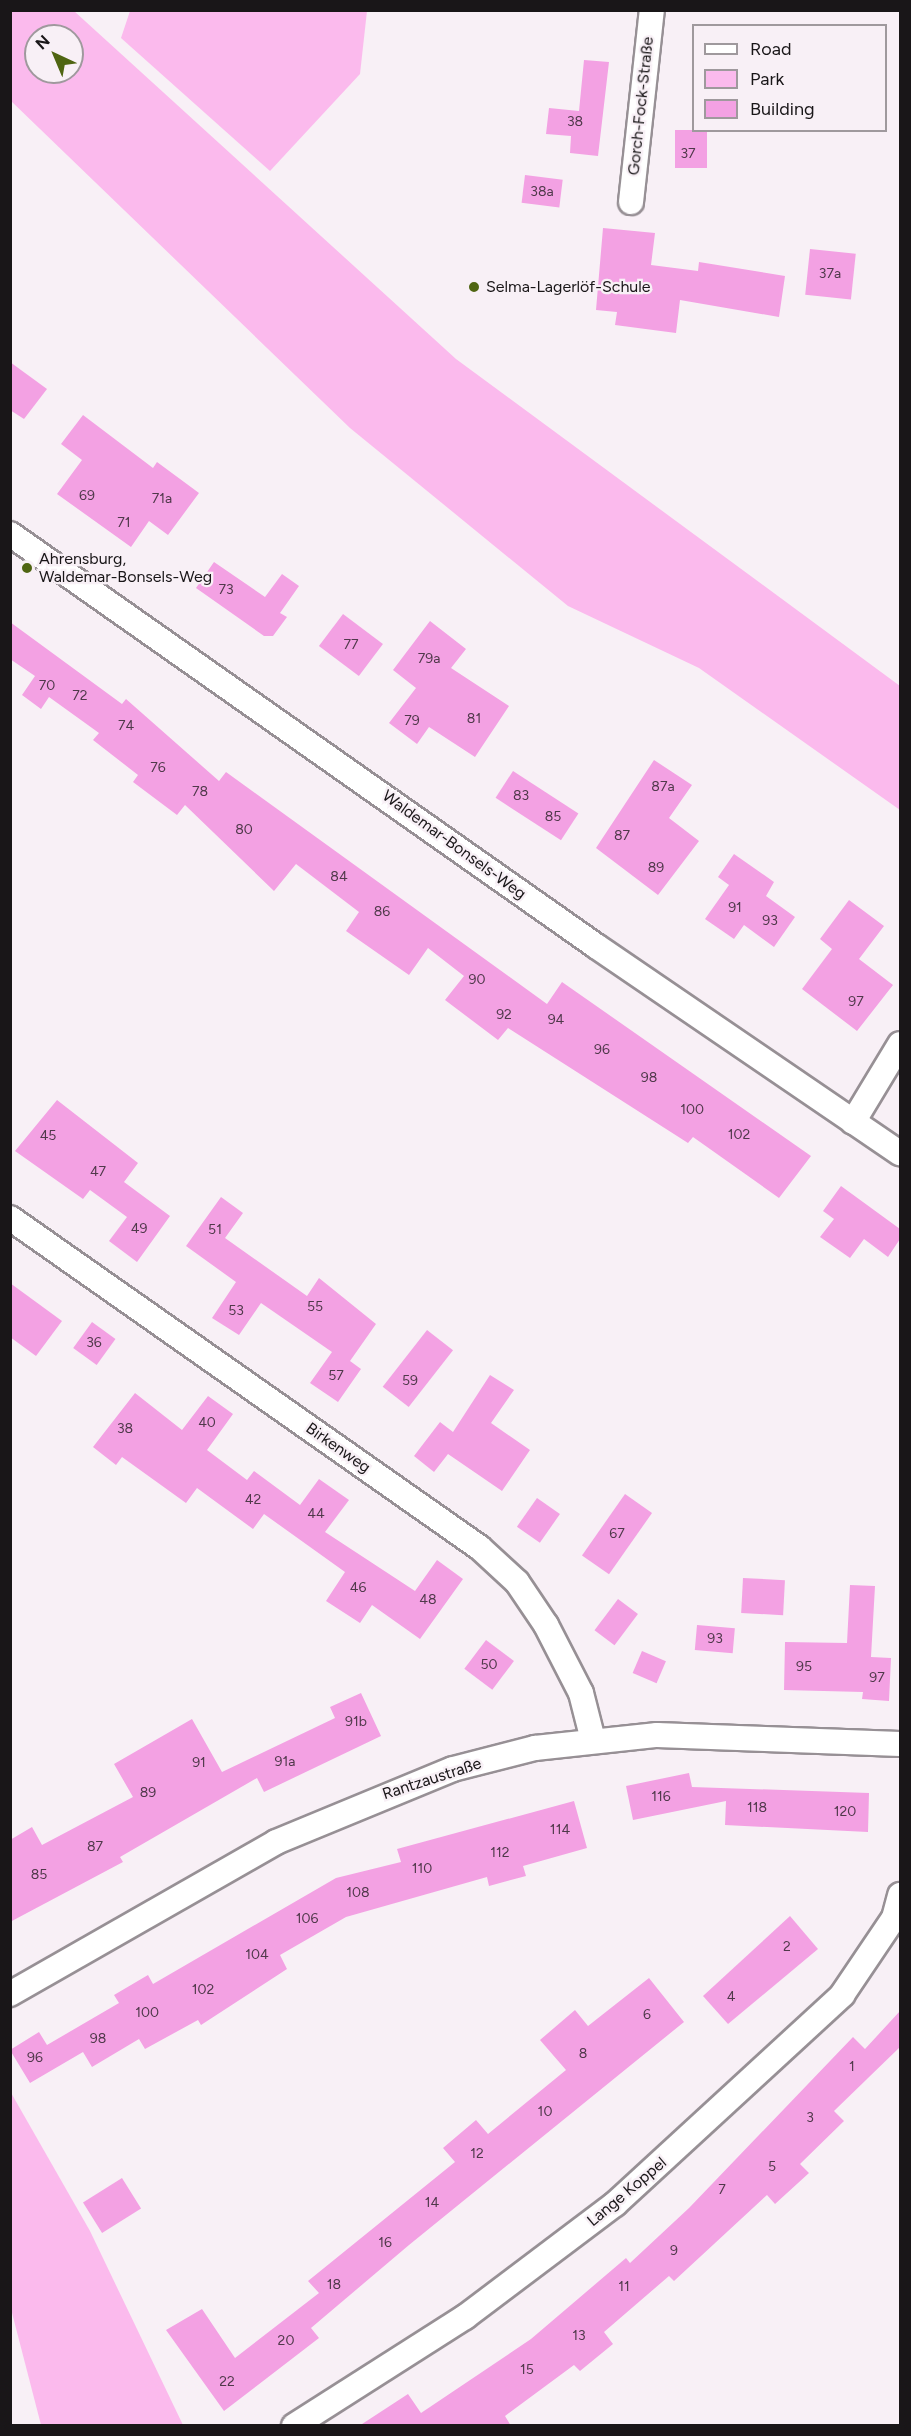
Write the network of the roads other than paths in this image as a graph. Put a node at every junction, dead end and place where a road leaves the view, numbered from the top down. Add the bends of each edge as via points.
1 (652, 10) edge
2 (631, 202) dead end
3 (10, 534) edge
4 (900, 1044) edge
5 (853, 1122) junction
6 (900, 1153) edge
7 (10, 1218) edge
8 (593, 1740) junction
9 (900, 1744) edge
10 (900, 1895) edge
11 (10, 1994) edge
12 (294, 2426) edge

1 - 2 street, Gorch-Fock-Straße
3 - 5 street, Waldemar-Bonsels-Weg
4 - 5 street
5 - 6 street, Waldemar-Bonsels-Weg
7 - 8 street, Birkenweg via 480,1548 517,1582 546,1625 581,1694
8 - 9 street, Rantzaustraße via 657,1735
8 - 11 street, Rantzaustraße via 453,1769 370,1800 276,1842
10 - 12 street, Lange Koppel via 894,1918 842,1995 615,2205 465,2317

